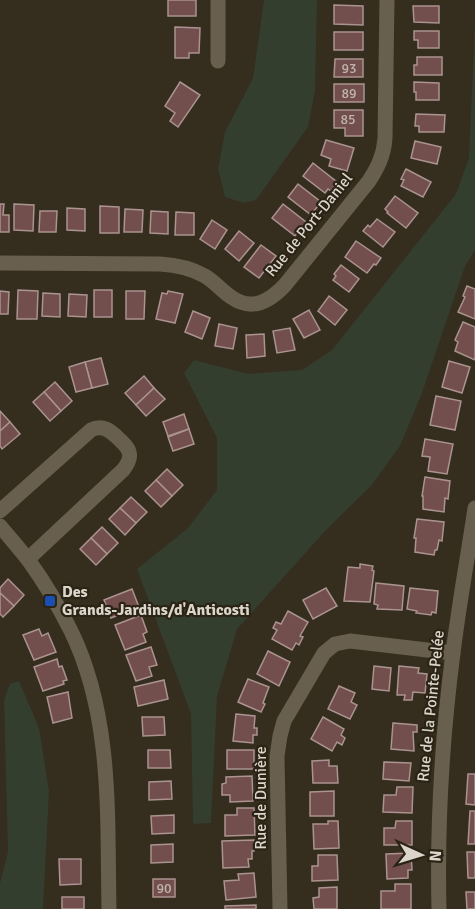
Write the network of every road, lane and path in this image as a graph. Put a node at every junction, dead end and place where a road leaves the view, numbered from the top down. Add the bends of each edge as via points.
1 (218, 0) edge
2 (387, 0) edge
3 (218, 61) dead end
4 (0, 263) edge
5 (475, 508) edge
6 (0, 511) edge
7 (0, 526) edge
8 (5, 543) edge
9 (28, 559) junction
10 (453, 653) junction
11 (109, 909) edge
12 (280, 909) edge
13 (439, 909) edge

1 - 3 street
2 - 4 street, Rue de Port-Daniel via 386,138 381,159 369,181 274,297 254,304 243,303 207,277 178,265
5 - 10 street, Rue de la Pointe-Pelée
6 - 9 street via 96,427 108,429 130,452 123,470
7 - 8 street
8 - 9 street
9 - 11 street via 71,632 95,703 106,782
10 - 12 street, Rue de Dunière via 350,641 335,644 324,653 284,721 280,736
10 - 13 street, Rue de la Pointe-Pelée via 439,814

